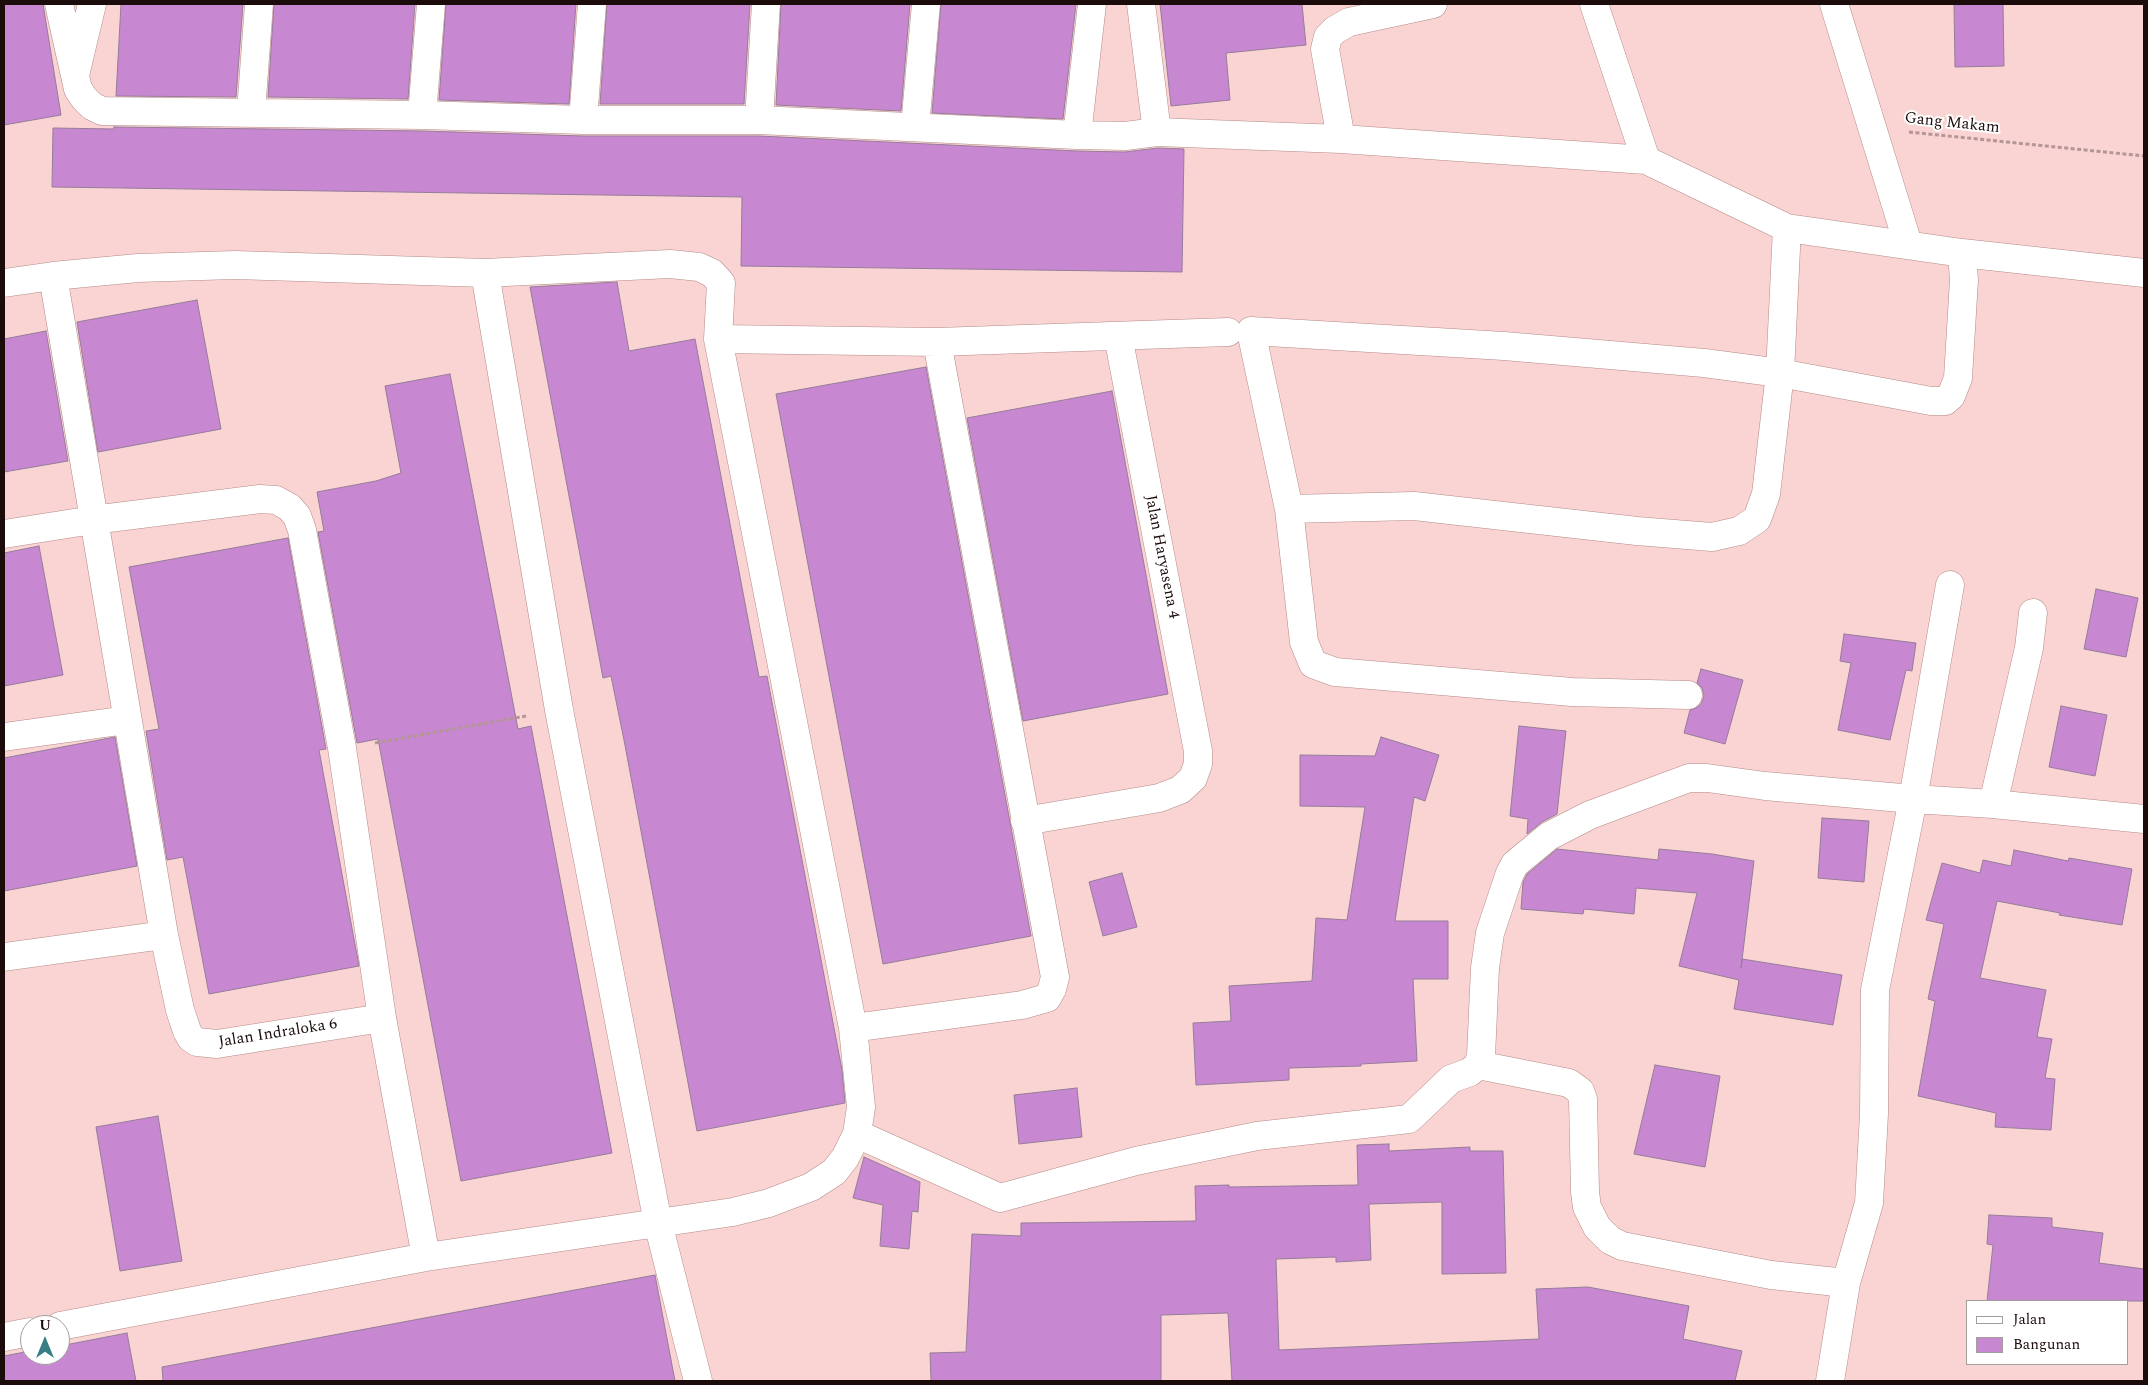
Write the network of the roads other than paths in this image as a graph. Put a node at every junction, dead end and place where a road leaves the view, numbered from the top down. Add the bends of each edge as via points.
1 (59, 4) edge
2 (92, 4) edge
3 (259, 4) edge
4 (431, 4) edge
5 (592, 4) edge
6 (766, 4) edge
7 (926, 4) edge
8 (1092, 4) edge
9 (1141, 4) edge
10 (1433, 4) edge
11 (1594, 4) edge
12 (1834, 4) edge
13 (74, 77) junction
14 (252, 112) junction
15 (422, 115) junction
16 (583, 120) junction
17 (759, 120) junction
18 (915, 127) junction
19 (1157, 132) junction
20 (1077, 135) junction
21 (1341, 139) junction
22 (1646, 160) junction
23 (1787, 228) junction
24 (1908, 244) junction
25 (1962, 253) junction
26 (2144, 273) edge
27 (485, 274) junction
28 (52, 276) junction
29 (4, 284) edge
30 (1228, 332) dead end
31 (1118, 336) junction
32 (718, 338) junction
33 (937, 342) junction
34 (1780, 373) junction
35 (1290, 509) junction
36 (93, 520) junction
37 (4, 534) edge
38 (1950, 585) dead end
39 (2033, 613) dead end
40 (1688, 695) dead end
41 (127, 720) junction
42 (4, 737) edge
43 (1913, 799) junction
44 (1994, 804) junction
45 (2144, 820) edge
46 (1025, 821) junction
47 (164, 935) junction
48 (4, 957) edge
49 (382, 1018) junction
50 (853, 1028) junction
51 (1478, 1065) junction
52 (857, 1134) junction
53 (658, 1223) junction
54 (426, 1257) junction
55 (1846, 1283) junction
56 (70, 1324) edge
57 (20, 1334) edge
58 (4, 1337) edge
59 (698, 1381) edge
60 (1830, 1381) edge

1 - 13 street
2 - 13 street
3 - 14 street
4 - 15 street
5 - 16 street
6 - 17 street
7 - 18 street
8 - 20 street
9 - 19 street
10 - 21 street via 1349,22 1328,37 1325,48
11 - 22 street
12 - 24 street
13 - 14 street via 84,98 102,110
14 - 15 street
15 - 16 street
16 - 17 street
17 - 18 street
18 - 20 street
19 - 20 street via 1125,136
19 - 21 street
21 - 22 street
22 - 23 street
23 - 24 street
23 - 34 street
24 - 25 street
25 - 26 street
25 - 34 street via 1964,280 1958,378 1952,396 1945,401
27 - 28 street via 235,265 138,268
27 - 32 street via 670,264 699,267 721,283
27 - 53 street via 559,710
28 - 29 street
28 - 36 street
30 - 31 street
31 - 33 street
31 - 46 street, Jalan Haryasena 4 via 1198,764 1193,778 1180,790 1159,798
32 - 33 street
32 - 50 street
33 - 46 street
34 - 35 street via 1766,494 1757,518 1738,531 1712,537 1414,506
34 - 35 street via 1504,346 1250,331
35 - 40 street via 1304,642 1313,664 1334,672 1562,691
36 - 37 street
36 - 41 street
36 - 49 street via 260,499 276,500 297,516 342,748
38 - 43 street
39 - 44 street via 2029,648
41 - 42 street
41 - 47 street
43 - 44 street
43 - 51 street via 1689,778 1590,815 1549,836 1520,860 1510,873 1490,933
43 - 55 street via 1875,990 1874,1114 1869,1202
44 - 45 street
46 - 50 street via 1055,977 1047,998 1022,1005
47 - 48 street
47 - 49 street, Jalan Indraloka 6 via 180,1010 187,1031 197,1042 217,1044
49 - 54 street
50 - 52 street via 860,1107
51 - 52 street via 1470,1072 1451,1079 1409,1119 1257,1136 1136,1161 1000,1198
51 - 55 street via 1569,1083 1580,1091 1583,1098 1587,1207 1597,1227 1610,1240 1622,1246 1771,1276
52 - 53 street via 834,1172 811,1187 733,1212
53 - 54 street
53 - 59 street
54 - 56 street
55 - 60 street
57 - 58 street

